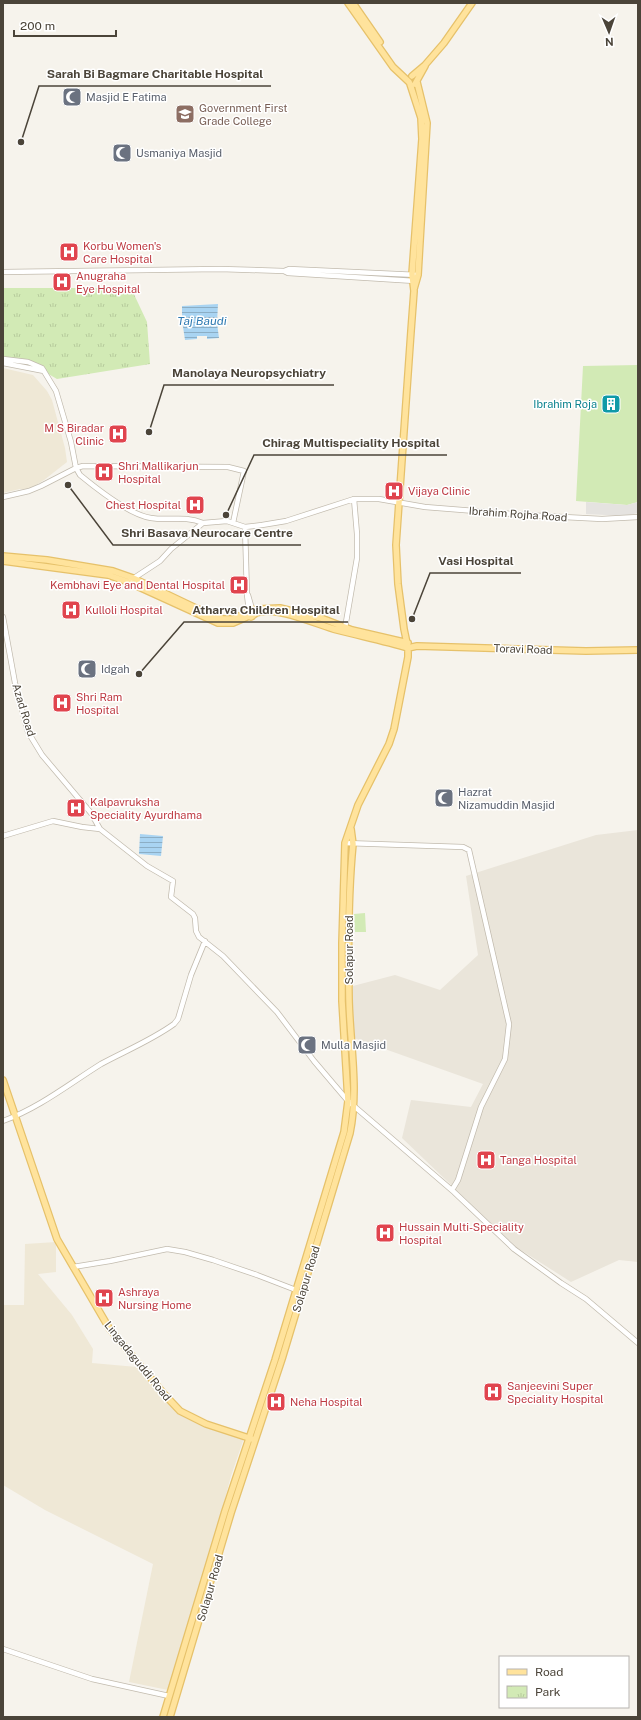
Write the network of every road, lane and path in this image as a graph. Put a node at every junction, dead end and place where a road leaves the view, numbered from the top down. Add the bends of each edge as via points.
1 (348, 3) edge
2 (353, 3) edge
3 (472, 3) edge
4 (412, 80) junction
5 (3, 272) edge
6 (415, 278) junction
7 (3, 359) edge
8 (3, 363) edge
9 (44, 370) junction
10 (76, 468) junction
11 (3, 497) edge
12 (354, 499) junction
13 (399, 502) junction
14 (638, 517) edge
15 (204, 523) junction
16 (233, 523) junction
17 (245, 527) junction
18 (3, 556) edge
19 (3, 560) edge
20 (130, 580) junction
21 (251, 612) junction
22 (3, 618) edge
23 (345, 628) junction
24 (408, 646) junction
25 (638, 646) edge
26 (629, 650) junction
27 (638, 650) edge
28 (351, 827) junction
29 (100, 829) junction
30 (3, 836) edge
31 (345, 843) junction
32 (353, 844) junction
33 (205, 941) junction
34 (3, 1080) edge
35 (348, 1101) junction
36 (355, 1106) junction
37 (16, 1117) junction
38 (3, 1121) edge
39 (452, 1190) junction
40 (73, 1267) junction
41 (296, 1290) junction
42 (638, 1343) edge
43 (250, 1438) junction
44 (256, 1440) junction
45 (3, 1648) edge
46 (170, 1696) junction
47 (163, 1717) edge
48 (170, 1717) edge

1 - 4 main road via 393,67
2 - 4 main road via 394,64
3 - 4 main road via 444,43
4 - 6 main road via 421,118 422,139
5 - 6 street via 220,269
6 - 13 main road
7 - 9 street via 28,362
8 - 9 street
9 - 10 street via 56,391
10 - 11 street via 35,489
10 - 15 street via 80,475 135,514 153,519 190,519
10 - 16 street via 228,467 244,471
12 - 13 street, Ibrahim Rojha Road
12 - 17 street, Ibrahim Rojha Road via 286,521
12 - 23 street via 357,558
13 - 14 street, Ibrahim Rojha Road via 425,507 524,515 602,519
13 - 24 main road via 396,560 401,611
15 - 16 street
15 - 20 street via 160,561
16 - 17 street
17 - 21 street via 247,592
18 - 20 main road via 97,568
19 - 20 main road via 86,571
20 - 21 main road via 171,603 218,623 233,624
21 - 23 main road via 280,608 321,618
21 - 24 main road via 284,614 334,629
22 - 29 street, Azad Road via 15,683 28,732 42,756 91,813
23 - 24 main road
24 - 26 main road, Toravi Road
24 - 28 main road, Solapur Road via 394,729 358,804
25 - 26 main road, Toravi Road
26 - 27 main road, Toravi Road
28 - 31 main road, Solapur Road
28 - 32 main road, Solapur Road
29 - 30 street via 52,821
29 - 33 street via 147,866 173,881 171,897 193,914 197,934
31 - 32 street
31 - 35 main road, Solapur Road via 342,1001
32 - 36 main road, Solapur Road via 348,943
32 - 39 street via 463,847 469,850 509,1032 505,1059 481,1107 458,1180
33 - 35 street via 277,1012
33 - 37 street via 174,1024 107,1061
34 - 37 main road, Lingadaguddi Road
35 - 36 street
35 - 41 main road, Solapur Road via 344,1132
36 - 39 street
36 - 44 main road, Solapur Road via 350,1133
37 - 38 street
37 - 40 main road, Lingadaguddi Road via 53,1230
39 - 42 street via 514,1248 586,1299
40 - 41 street via 167,1249 213,1260
40 - 43 main road, Lingadaguddi Road via 108,1328 180,1411 206,1424
41 - 43 main road, Solapur Road
43 - 44 main road, Lingadaguddi Road
43 - 46 main road, Solapur Road via 225,1511
44 - 48 main road, Solapur Road via 231,1513
45 - 46 street via 92,1679
46 - 47 main road, Solapur Road

